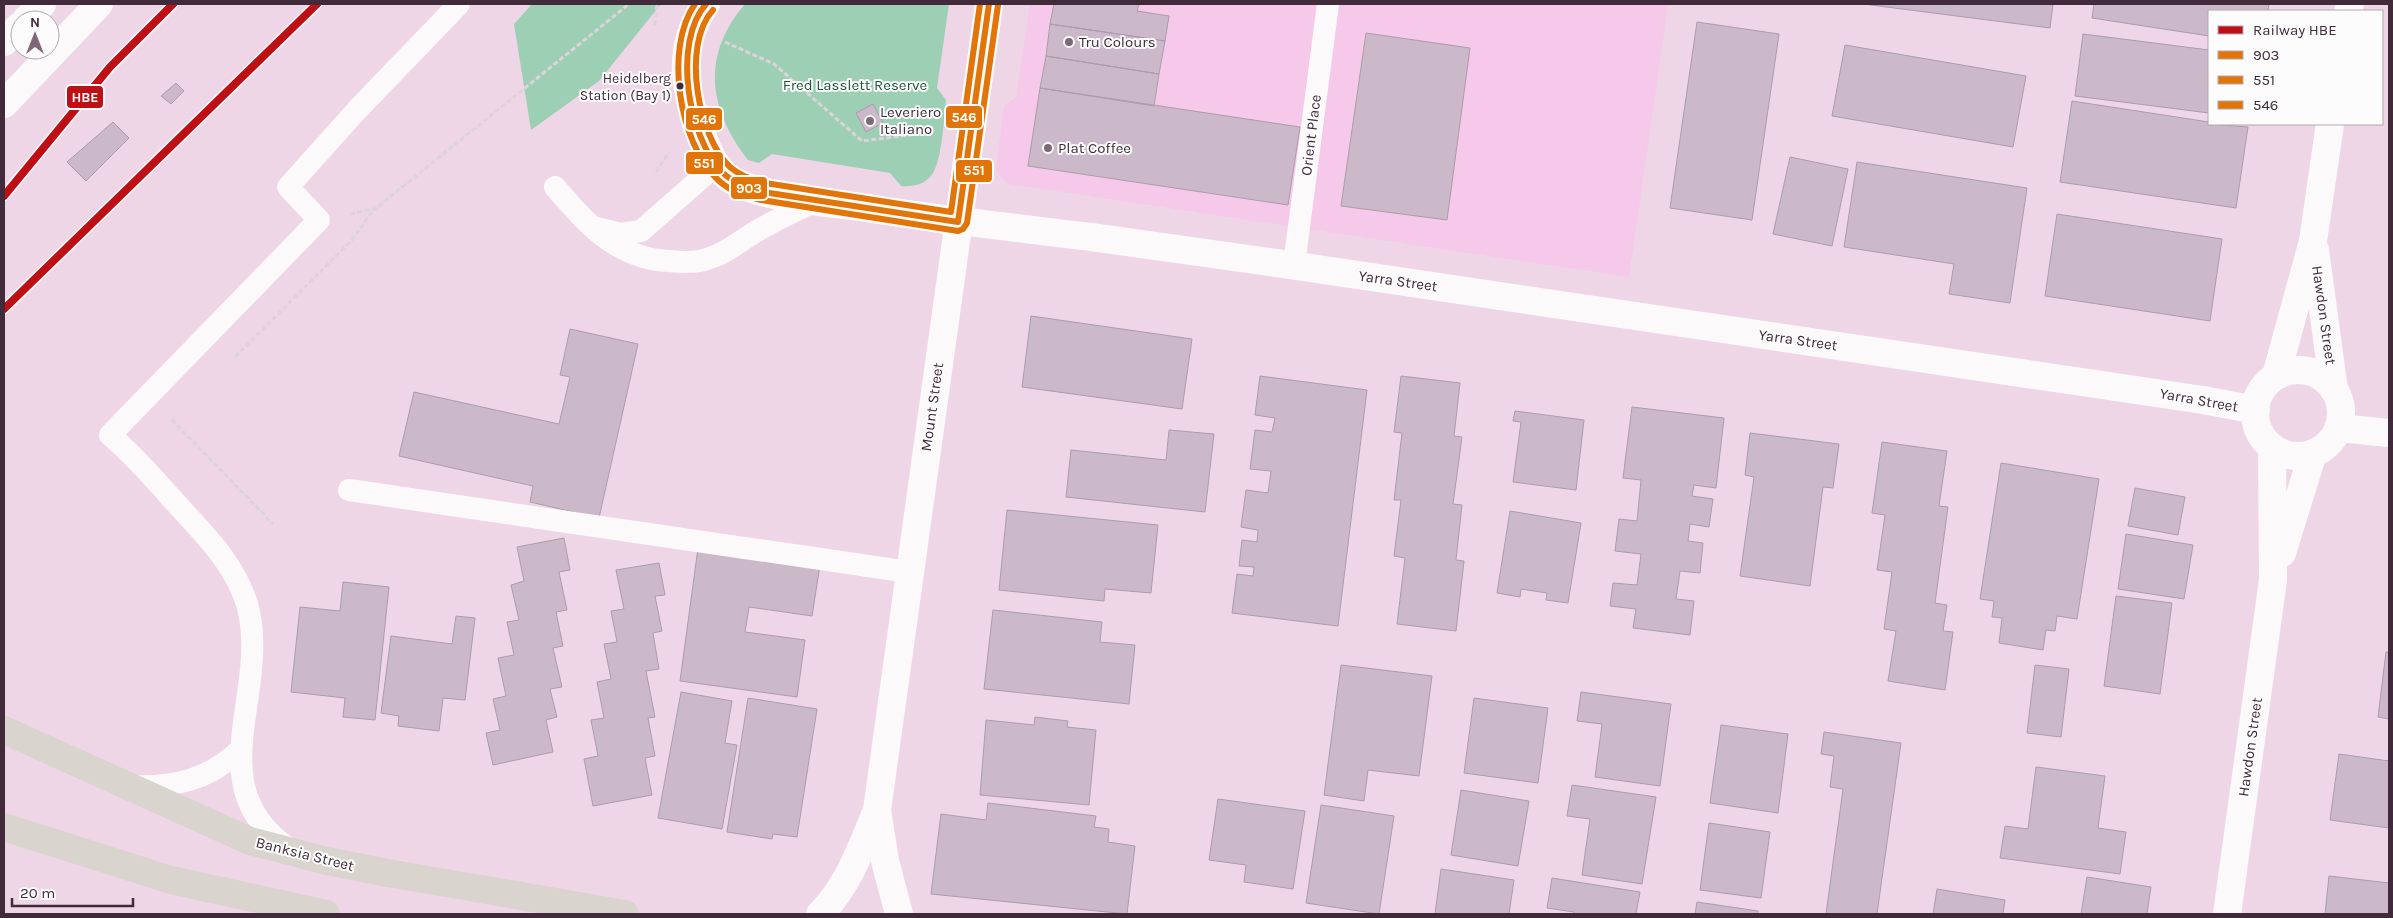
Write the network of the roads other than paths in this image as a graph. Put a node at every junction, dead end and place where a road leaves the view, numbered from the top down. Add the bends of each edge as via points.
1 (99, 4) edge
2 (459, 4) edge
3 (706, 4) edge
4 (989, 4) edge
5 (1328, 4) edge
6 (4, 104) edge
7 (2330, 125) edge
8 (716, 165) junction
9 (555, 186) dead end
10 (815, 201) junction
11 (585, 222) junction
12 (958, 222) junction
13 (2314, 241) junction
14 (1294, 265) junction
15 (2276, 376) junction
16 (2334, 390) junction
17 (2256, 410) junction
18 (2339, 428) junction
19 (2389, 433) edge
20 (2272, 447) junction
21 (2314, 453) junction
22 (349, 490) dead end
23 (909, 572) junction
24 (2273, 580) junction
25 (4, 730) edge
26 (240, 750) junction
27 (128, 786) junction
28 (877, 810) junction
29 (4, 827) edge
30 (294, 852) junction
31 (326, 914) edge
32 (625, 914) edge
33 (820, 914) edge
34 (899, 914) edge
35 (2227, 914) edge

1 - 6 street
2 - 26 lane via 288,186 319,220 110,435 206,534 225,559 239,586 246,604 252,647
3 - 8 street, Yarra Street via 694,27 687,58 686,86 690,106
4 - 12 street, Mount Street
5 - 14 lane, Orient Place
7 - 13 street, Hawdon Street
8 - 10 street, Yarra Street via 728,178 748,188
8 - 11 lane via 640,231 615,234
9 - 11 lane
10 - 11 lane via 723,252 694,262 653,260 631,253 613,244
10 - 12 street, Yarra Street
12 - 14 street, Yarra Street
12 - 23 street, Mount Street
13 - 15 street, Hawdon Street
13 - 16 street, Hawdon Street
14 - 17 street, Yarra Street
15 - 16 street via 2302,370 2326,380
15 - 17 street via 2258,397
16 - 18 street via 2340,408
17 - 20 street via 2259,430
18 - 19 street
18 - 21 street via 2324,448
20 - 21 street via 2285,454 2299,456
20 - 24 street, Hawdon Street
21 - 24 street, Hawdon Street
22 - 23 lane
23 - 28 street, Mount Street
24 - 35 street, Hawdon Street
25 - 27 highway, Banksia Street
26 - 27 lane via 206,775 178,784
26 - 30 lane via 242,781 251,810 268,833
27 - 30 highway, Banksia Street via 250,841
28 - 33 street, Mount Street via 837,894
28 - 34 street, Mount Street via 885,861
29 - 31 highway via 171,880
30 - 32 highway, Banksia Street via 388,873

